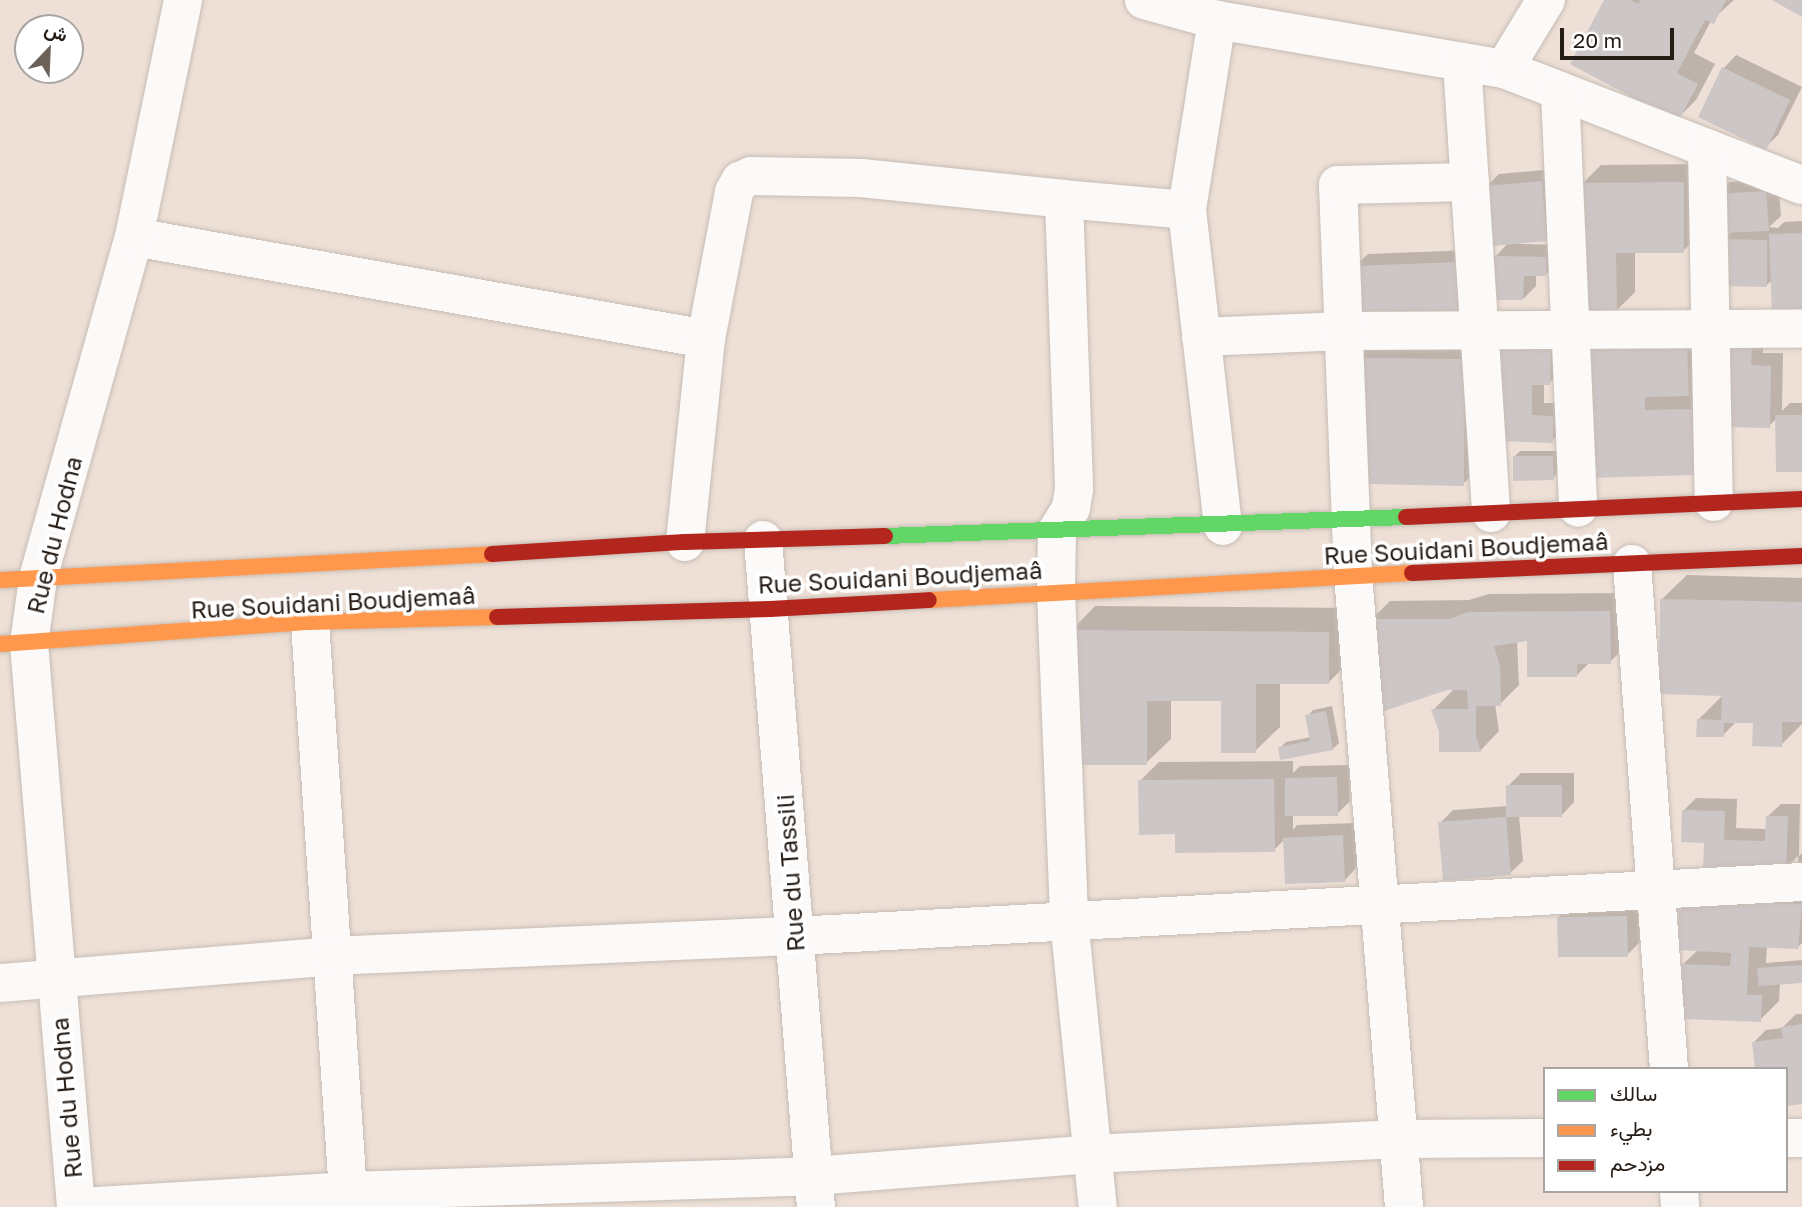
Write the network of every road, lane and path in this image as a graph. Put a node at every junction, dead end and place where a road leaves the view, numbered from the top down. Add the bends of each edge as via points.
1 (183, 0) edge
2 (1546, 0) edge
3 (1160, 2) edge
4 (1217, 20) junction
5 (1462, 62) junction
6 (1504, 69) junction
7 (1560, 91) junction
8 (1707, 148) junction
9 (1470, 182) junction
10 (1802, 185) edge
11 (1064, 199) junction
12 (1187, 210) junction
13 (134, 237) junction
14 (1802, 329) edge
15 (1479, 330) junction
16 (1570, 330) junction
17 (1710, 330) junction
18 (1344, 331) junction
19 (1201, 337) junction
20 (706, 339) junction
21 (1802, 499) edge
22 (1714, 502) junction
23 (1578, 508) junction
24 (1491, 513) junction
25 (1353, 520) junction
26 (1223, 526) junction
27 (1057, 531) junction
28 (764, 540) junction
29 (685, 542) junction
30 (1802, 556) edge
31 (1632, 564) junction
32 (1353, 575) junction
33 (38, 578) junction
34 (0, 580) edge
35 (1056, 592) junction
36 (770, 608) junction
37 (310, 622) junction
38 (15, 644) edge
39 (1802, 881) edge
40 (1654, 887) junction
41 (1377, 905) junction
42 (1069, 919) junction
43 (794, 936) junction
44 (333, 956) junction
45 (55, 981) junction
46 (0, 983) edge
47 (1669, 1067) edge
48 (1543, 1138) edge
49 (1398, 1139) junction
50 (1092, 1154) junction
51 (815, 1192) edge
52 (349, 1199) edge
53 (78, 1207) edge
54 (1098, 1207) edge
55 (1404, 1207) edge

1 - 13 street, Rue du Hodna
2 - 6 street
3 - 4 street
4 - 5 street
4 - 12 street
5 - 6 street
5 - 9 street
6 - 7 street
7 - 8 street
7 - 16 street
8 - 10 street
8 - 17 street
9 - 15 street
9 - 18 street via 1338,186
11 - 12 street
11 - 20 street via 861,178 751,176 740,181 734,192
11 - 27 street via 1074,489 1071,508
12 - 19 street
13 - 20 street
13 - 33 street, Rue du Hodna
14 - 17 street
15 - 16 street
15 - 18 street
15 - 24 street
16 - 17 street
16 - 23 street
17 - 22 street
18 - 19 street
18 - 25 street
19 - 26 street
20 - 29 street
21 - 22 main road, Rue Souidani Boudjemaâ
22 - 23 main road, Rue Souidani Boudjemaâ
23 - 24 main road, Rue Souidani Boudjemaâ
24 - 25 main road, Rue Souidani Boudjemaâ
25 - 26 main road, Rue Souidani Boudjemaâ
25 - 32 street
26 - 27 main road, Rue Souidani Boudjemaâ
27 - 28 main road, Rue Souidani Boudjemaâ
27 - 35 street
28 - 29 main road, Rue Souidani Boudjemaâ
28 - 36 street, Rue du Tassili
29 - 33 main road, Rue Souidani Boudjemaâ
30 - 31 main road, Rue Souidani Boudjemaâ
31 - 32 main road, Rue Souidani Boudjemaâ
31 - 40 street
32 - 35 main road, Rue Souidani Boudjemaâ
32 - 41 street
33 - 34 main road, Rue Souidani Boudjemaâ
33 - 38 street, Rue du Hodna
35 - 36 main road, Rue Souidani Boudjemaâ
35 - 42 street
36 - 37 main road, Rue Souidani Boudjemaâ
36 - 43 street, Rue du Tassili
37 - 38 main road, Rue Souidani Boudjemaâ
37 - 44 street
38 - 45 street, Rue du Hodna
39 - 40 street
40 - 41 street
40 - 47 street
41 - 42 street
41 - 49 street
42 - 43 street
42 - 50 street
43 - 44 street
43 - 51 street, Rue du Tassili
44 - 45 street
44 - 52 street
45 - 46 street
45 - 53 street, Rue du Hodna
48 - 49 street
49 - 50 street
49 - 55 street
50 - 51 street
50 - 54 street
51 - 52 street
52 - 53 street

